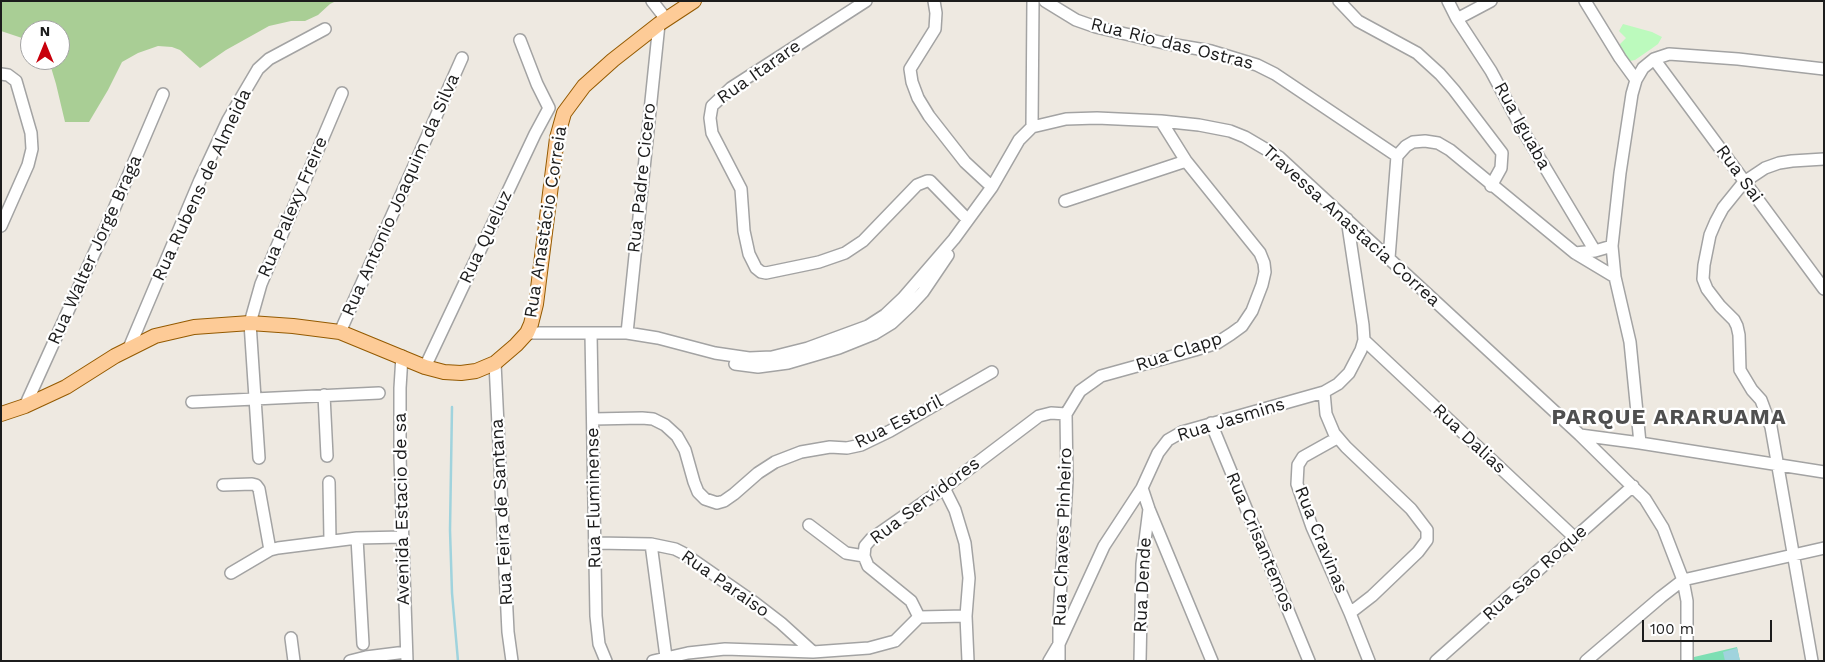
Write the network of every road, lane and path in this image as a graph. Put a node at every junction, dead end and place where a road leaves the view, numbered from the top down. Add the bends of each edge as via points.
1 (652, 1) edge
2 (694, 1) edge
3 (866, 1) edge
4 (934, 1) edge
5 (1033, 1) edge
6 (1045, 1) edge
7 (1339, 1) edge
8 (1448, 1) edge
9 (1491, 1) edge
10 (1586, 1) edge
11 (1458, 19) junction
12 (662, 21) junction
13 (325, 29) dead end
14 (520, 40) dead end
15 (462, 58) dead end
16 (1654, 60) junction
17 (1824, 69) edge
18 (1, 74) edge
19 (1636, 80) junction
20 (342, 93) dead end
21 (163, 94) dead end
22 (549, 108) junction
23 (564, 113) junction
24 (1161, 121) junction
25 (1032, 126) junction
26 (1397, 156) junction
27 (1824, 159) edge
28 (1186, 161) junction
29 (1744, 182) junction
30 (1492, 186) junction
31 (992, 187) junction
32 (1065, 201) dead end
33 (967, 218) junction
34 (1347, 219) junction
35 (1, 226) edge
36 (1612, 246) junction
37 (1595, 251) junction
38 (1575, 253) junction
39 (1389, 258) junction
40 (1616, 277) junction
41 (1824, 289) edge
42 (250, 323) junction
43 (340, 332) junction
44 (527, 333) junction
45 (627, 333) junction
46 (591, 334) junction
47 (1364, 340) junction
48 (129, 348) junction
49 (402, 356) junction
50 (495, 362) junction
51 (425, 367) junction
52 (992, 372) dead end
53 (1324, 392) junction
54 (379, 393) dead end
55 (324, 395) junction
56 (256, 398) junction
57 (192, 402) dead end
58 (25, 406) junction
59 (1, 414) edge
60 (1066, 414) junction
61 (593, 419) junction
62 (1211, 424) junction
63 (1580, 435) junction
64 (1338, 438) junction
65 (1640, 442) junction
66 (328, 456) dead end
67 (259, 458) dead end
68 (1779, 466) junction
69 (1824, 472) edge
70 (328, 482) dead end
71 (223, 485) dead end
72 (1633, 486) junction
73 (944, 488) junction
74 (1142, 488) junction
75 (1149, 509) junction
76 (809, 525) dead end
77 (403, 537) junction
78 (1574, 537) junction
79 (357, 538) junction
80 (330, 540) junction
81 (596, 543) junction
82 (652, 544) junction
83 (1824, 548) edge
84 (270, 550) junction
85 (1794, 555) junction
86 (864, 556) junction
87 (231, 573) dead end
88 (1683, 580) junction
89 (1350, 613) junction
90 (966, 616) junction
91 (919, 617) junction
92 (292, 638) dead end
93 (363, 644) dead end
94 (1059, 644) junction
95 (725, 649) junction
96 (813, 652) junction
97 (406, 656) edge
98 (666, 657) junction
99 (294, 661) edge
100 (350, 661) edge
101 (512, 661) edge
102 (606, 661) edge
103 (653, 661) edge
104 (729, 661) edge
105 (968, 661) edge
106 (1048, 661) edge
107 (1059, 661) edge
108 (1140, 661) edge
109 (1212, 661) edge
110 (1309, 661) edge
111 (1369, 661) edge
112 (1436, 661) edge
113 (1586, 661) edge
114 (1687, 661) edge
115 (1812, 661) edge

1 - 12 street
2 - 12 main road, Rua Anastácio Correia
3 - 33 street, Rua Itarare via 731,88 712,106 712,132 741,189 749,254 756,268 766,272 791,269 844,253 863,241 917,185 927,181
4 - 31 street via 935,29 910,69 912,82 929,116 965,162
5 - 25 street
6 - 26 street, Rua Rio das Ostras via 1076,20 1096,27 1211,51 1257,65
7 - 30 street via 1358,21 1418,53 1454,90 1502,153 1501,168
8 - 11 street, Rua Iguaba
9 - 11 street
10 - 19 street
11 - 37 street, Rua Iguaba
12 - 23 main road, Rua Anastácio Correia via 584,86
12 - 45 street, Rua Padre Cicero
13 - 48 street, Rua Rubens de Almeida via 269,59 248,86 200,180
14 - 22 street via 536,84
15 - 43 street, Rua Antonio Joaquim da Silva
16 - 17 street via 1669,54
16 - 19 street via 1643,68
16 - 29 street, Rua Sai
18 - 35 street via 16,80 32,133 28,165
19 - 36 street via 1620,173
20 - 42 street, Rua Palexy Freire via 264,275
21 - 58 street, Rua Walter Jorge Braga
22 - 23 street, Rua Anastácio Correia
22 - 51 street, Rua Queluz
23 - 44 main road, Rua Anastácio Correia via 557,138 536,304
24 - 25 street, Travessa Anastacia Correa via 1066,119
24 - 28 street, Rua Clapp
24 - 34 street, Travessa Anastacia Correa via 1215,128 1245,137 1279,158
25 - 31 street via 1013,149
26 - 30 street via 1413,142 1438,143
26 - 39 street
27 - 29 street via 1779,163
28 - 32 street
28 - 60 street, Rua Clapp via 1264,262 1265,272 1252,311 1242,326 1216,343 1094,380 1080,391
29 - 41 street, Rua Sai
29 - 68 street via 1723,208 1710,235 1703,279 1707,289 1737,326 1740,370 1761,400
30 - 38 street
31 - 33 street
33 - 45 street via 937,272 910,306 874,334 839,348 788,363 758,367 710,360 671,342
34 - 39 street, Travessa Anastacia Correa
34 - 47 street, Rua Jasmins
36 - 37 street
36 - 40 street
37 - 38 street
38 - 40 street
39 - 63 street, Travessa Anastacia Correa
40 - 65 street via 1630,342
42 - 43 main road, Rua Anastácio Correia
42 - 48 main road, Rua Anastácio Correia via 194,327 155,336
42 - 56 street, Rua Palexy Freire
43 - 49 main road, Rua Anastácio Correia
44 - 46 street
44 - 50 main road, Rua Anastácio Correia
45 - 46 street
46 - 61 street, Rua Fluminense
47 - 53 street, Rua Jasmins via 1349,373
47 - 78 street, Rua Dalias
48 - 58 main road, Rua Anastácio Correia via 66,387
49 - 51 main road, Rua Anastácio Correia
49 - 77 street, Avenida Estacio de sa via 400,457
50 - 51 main road, Rua Anastácio Correia via 476,371 461,373
50 - 101 street, Rua Feira de Santana
52 - 61 street, Rua Estoril via 861,445 801,452 775,462 734,494 717,502 705,499 698,492 685,450 665,425 642,418
53 - 62 street, Rua Jasmins
53 - 64 street via 1326,414
54 - 55 street
55 - 56 street
55 - 66 street
56 - 57 street
56 - 67 street, Rua Palexy Freire
58 - 59 main road, Rua Anastácio Correia
60 - 73 street, Rua Servidores via 1039,416
60 - 94 street, Rua Chaves Pinheiro via 1067,480
61 - 81 street, Rua Fluminense
62 - 74 street, Rua Jasmins via 1182,432 1168,440 1158,453
62 - 110 street, Rua Crisantemos
63 - 65 street
63 - 72 street, Travessa Anastacia Correa
64 - 89 street, Rua Cravinas via 1302,457 1297,479 1304,505
64 - 89 street via 1411,509 1427,530 1427,540 1418,552
65 - 68 street
68 - 69 street
68 - 85 street
70 - 80 street
71 - 84 street via 252,484 260,489
72 - 78 street, Rua Sao Roque
72 - 88 street, Travessa Anastacia Correa via 1654,512
73 - 86 street, Rua Servidores via 871,539 865,546
73 - 90 street via 965,543 969,578
74 - 75 street
74 - 94 street, Rua Jasmins via 1104,546
75 - 108 street, Rua Dende via 1142,564
75 - 109 street
76 - 86 street via 846,553
77 - 79 street
77 - 97 street, Avenida Estacio de sa
78 - 112 street, Rua Sao Roque
79 - 80 street
79 - 93 street
80 - 84 street
81 - 82 street, Rua Paraiso
81 - 102 street, Rua Fluminense via 597,626 599,644
82 - 96 street, Rua Paraiso via 676,549 701,564 781,623
82 - 98 street
83 - 85 street
84 - 87 street
85 - 88 street
85 - 115 street
86 - 91 street, Rua Servidores via 868,566 911,601
88 - 113 street
88 - 114 street, Travessa Anastacia Correa via 1687,601
89 - 111 street, Rua Cravinas
90 - 91 street
90 - 105 street
91 - 96 street via 890,643 869,648
92 - 99 street
94 - 106 street, Rua Jasmins
94 - 107 street, Rua Chaves Pinheiro
95 - 96 street
95 - 98 street
95 - 104 street
97 - 100 street via 366,657
98 - 103 street

